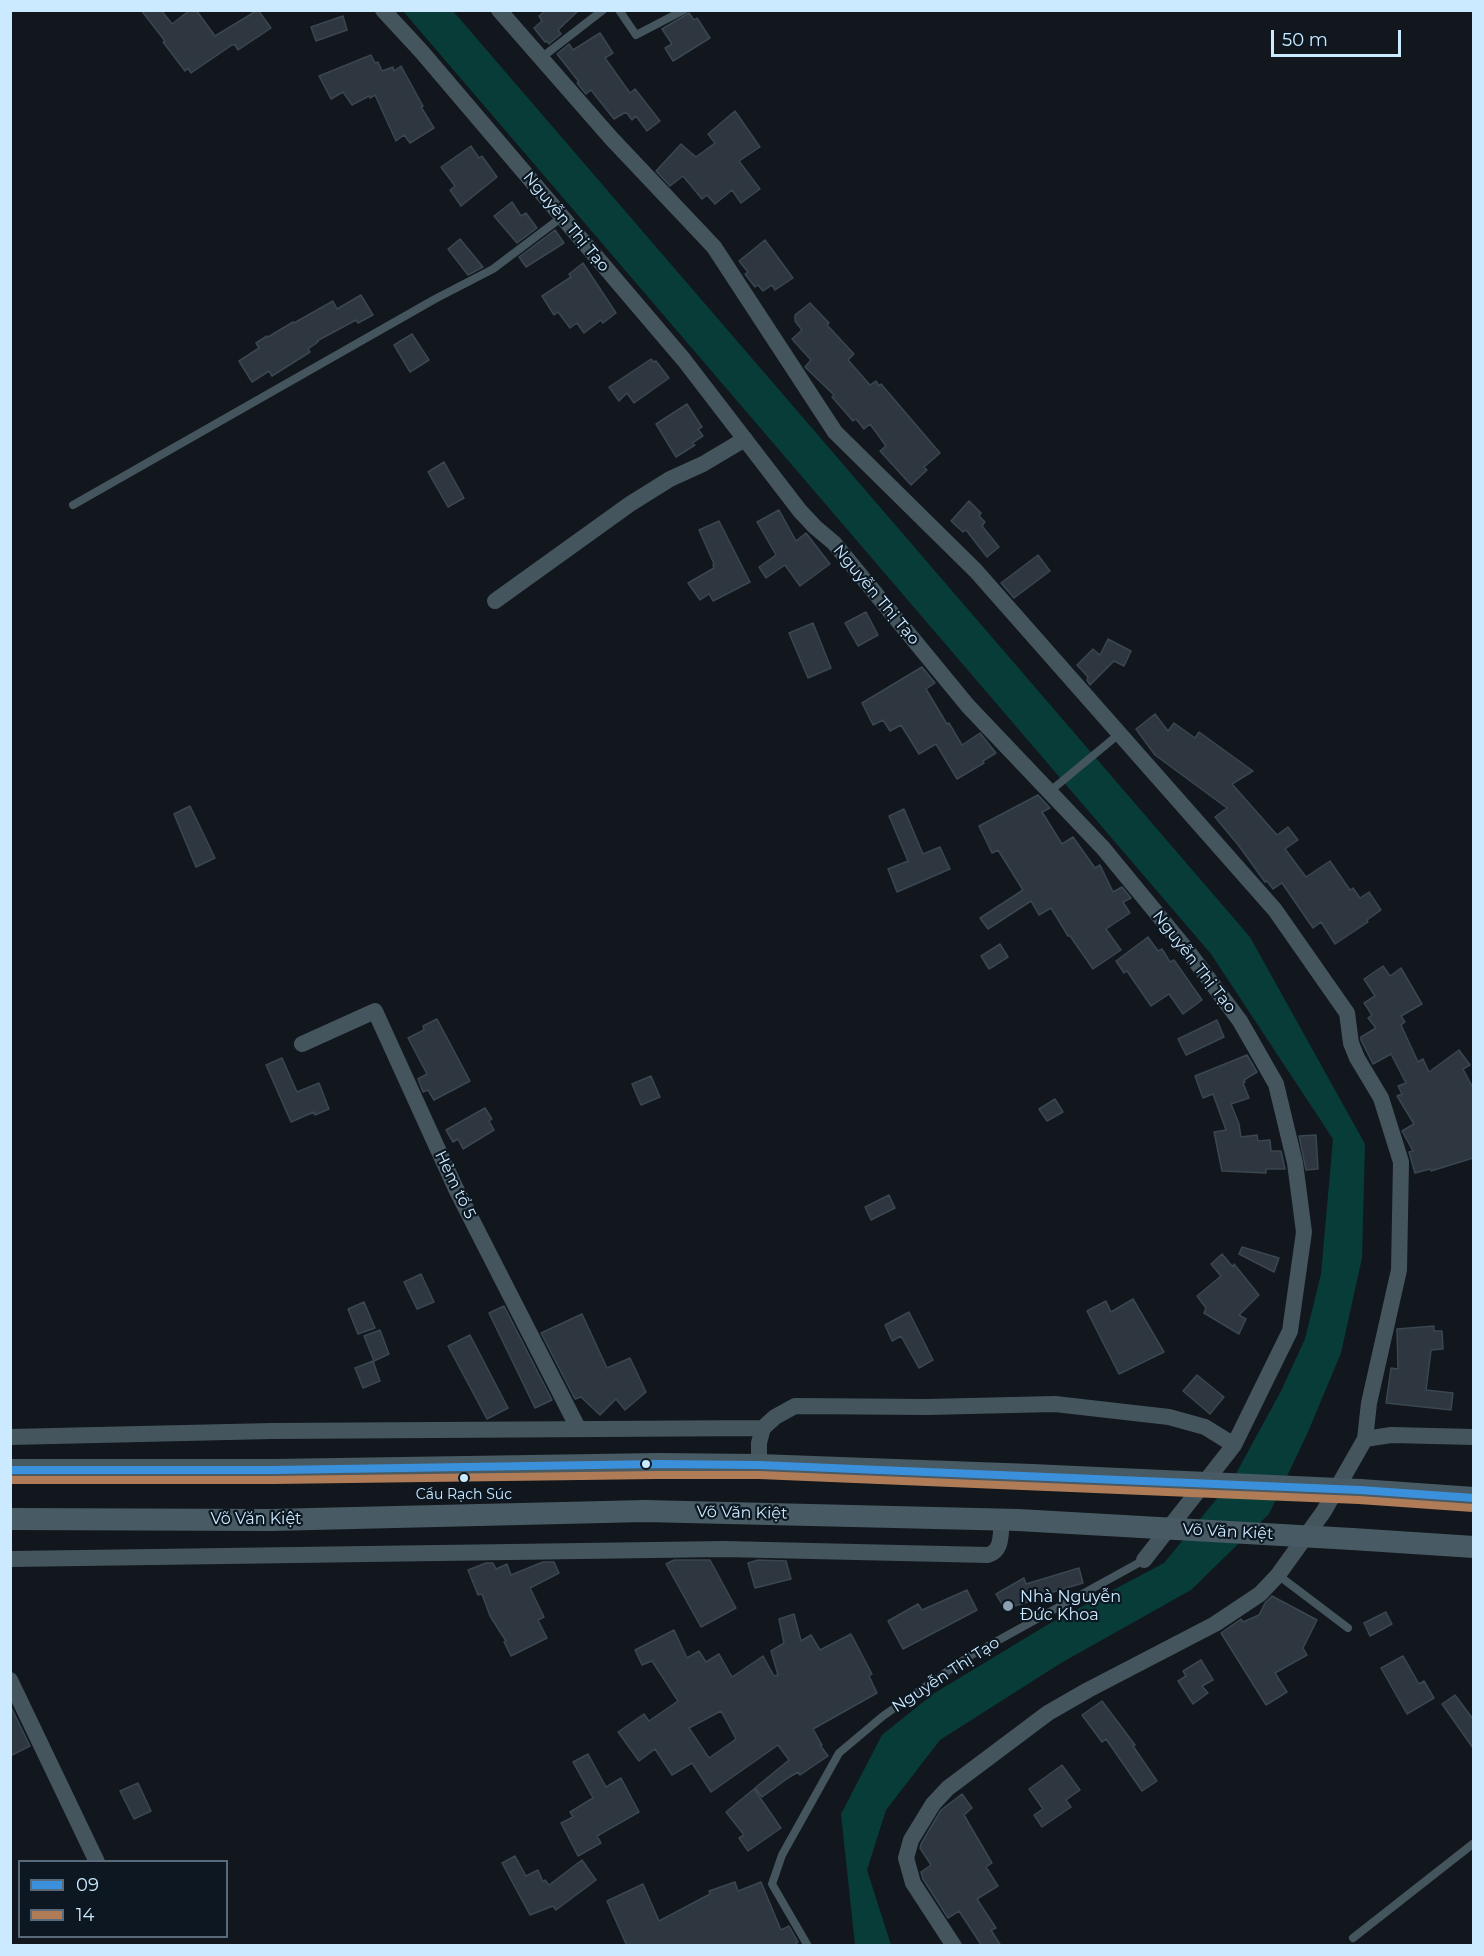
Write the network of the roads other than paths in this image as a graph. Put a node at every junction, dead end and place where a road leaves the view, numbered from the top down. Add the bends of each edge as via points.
1 (383, 10) edge
2 (500, 10) edge
3 (603, 10) edge
4 (619, 10) edge
5 (684, 10) edge
6 (541, 58) junction
7 (562, 217) junction
8 (745, 439) junction
9 (73, 505) dead end
10 (495, 601) dead end
11 (1119, 734) junction
12 (1049, 792) junction
13 (302, 1044) dead end
14 (578, 1428) junction
15 (763, 1428) junction
16 (10, 1437) edge
17 (1473, 1437) edge
18 (1365, 1439) junction
19 (1234, 1445) junction
20 (759, 1465) junction
21 (10, 1470) edge
22 (1473, 1498) edge
23 (10, 1519) edge
24 (1010, 1520) junction
25 (1473, 1547) edge
26 (10, 1559) edge
27 (1144, 1560) joint
28 (1278, 1575) junction
29 (1348, 1628) dead end
30 (10, 1680) edge
31 (1473, 1843) edge
32 (96, 1860) edge
33 (1353, 1938) dead end
34 (808, 1946) edge
35 (954, 1946) edge

1 - 7 street, Nguyễn Thị Tạo
2 - 6 street
3 - 6 lane
4 - 5 lane via 636,35
6 - 11 street via 714,247 835,432 976,571
7 - 8 street, Nguyễn Thị Tạo via 684,360
7 - 9 lane via 494,269
8 - 10 street via 630,504
8 - 12 street, Nguyễn Thị Tạo via 800,511 834,543 968,706
11 - 12 lane
11 - 18 street via 1275,910 1347,1013 1351,1043 1381,1098 1401,1162 1399,1270
12 - 19 street, Nguyễn Thị Tạo via 1103,848 1187,950 1240,1021 1276,1084 1295,1163 1304,1232 1290,1331
13 - 14 street, Hẻm tổ 5 via 375,1011 456,1189
14 - 15 street
14 - 16 street
15 - 19 street via 795,1406 1055,1404 1168,1417 1205,1427
15 - 20 street
17 - 18 street
18 - 28 street via 1324,1511
19 - 27 street, Nguyễn Thị Tạo
20 - 21 main road
20 - 22 main road, bridge via 1032,1474
23 - 24 main road, Võ Văn Kiệt via 271,1520 645,1511
24 - 25 main road, Võ Văn Kiệt, bridge
24 - 26 street via 999,1548 988,1555 724,1549
27 - 34 lane, Nguyễn Thị Tạo via 968,1657 883,1716 839,1753 782,1855 772,1884
28 - 29 lane
28 - 35 street via 1260,1594 1215,1624 1048,1713 948,1788 933,1804 911,1840 906,1858 913,1882
30 - 32 street
31 - 33 lane

